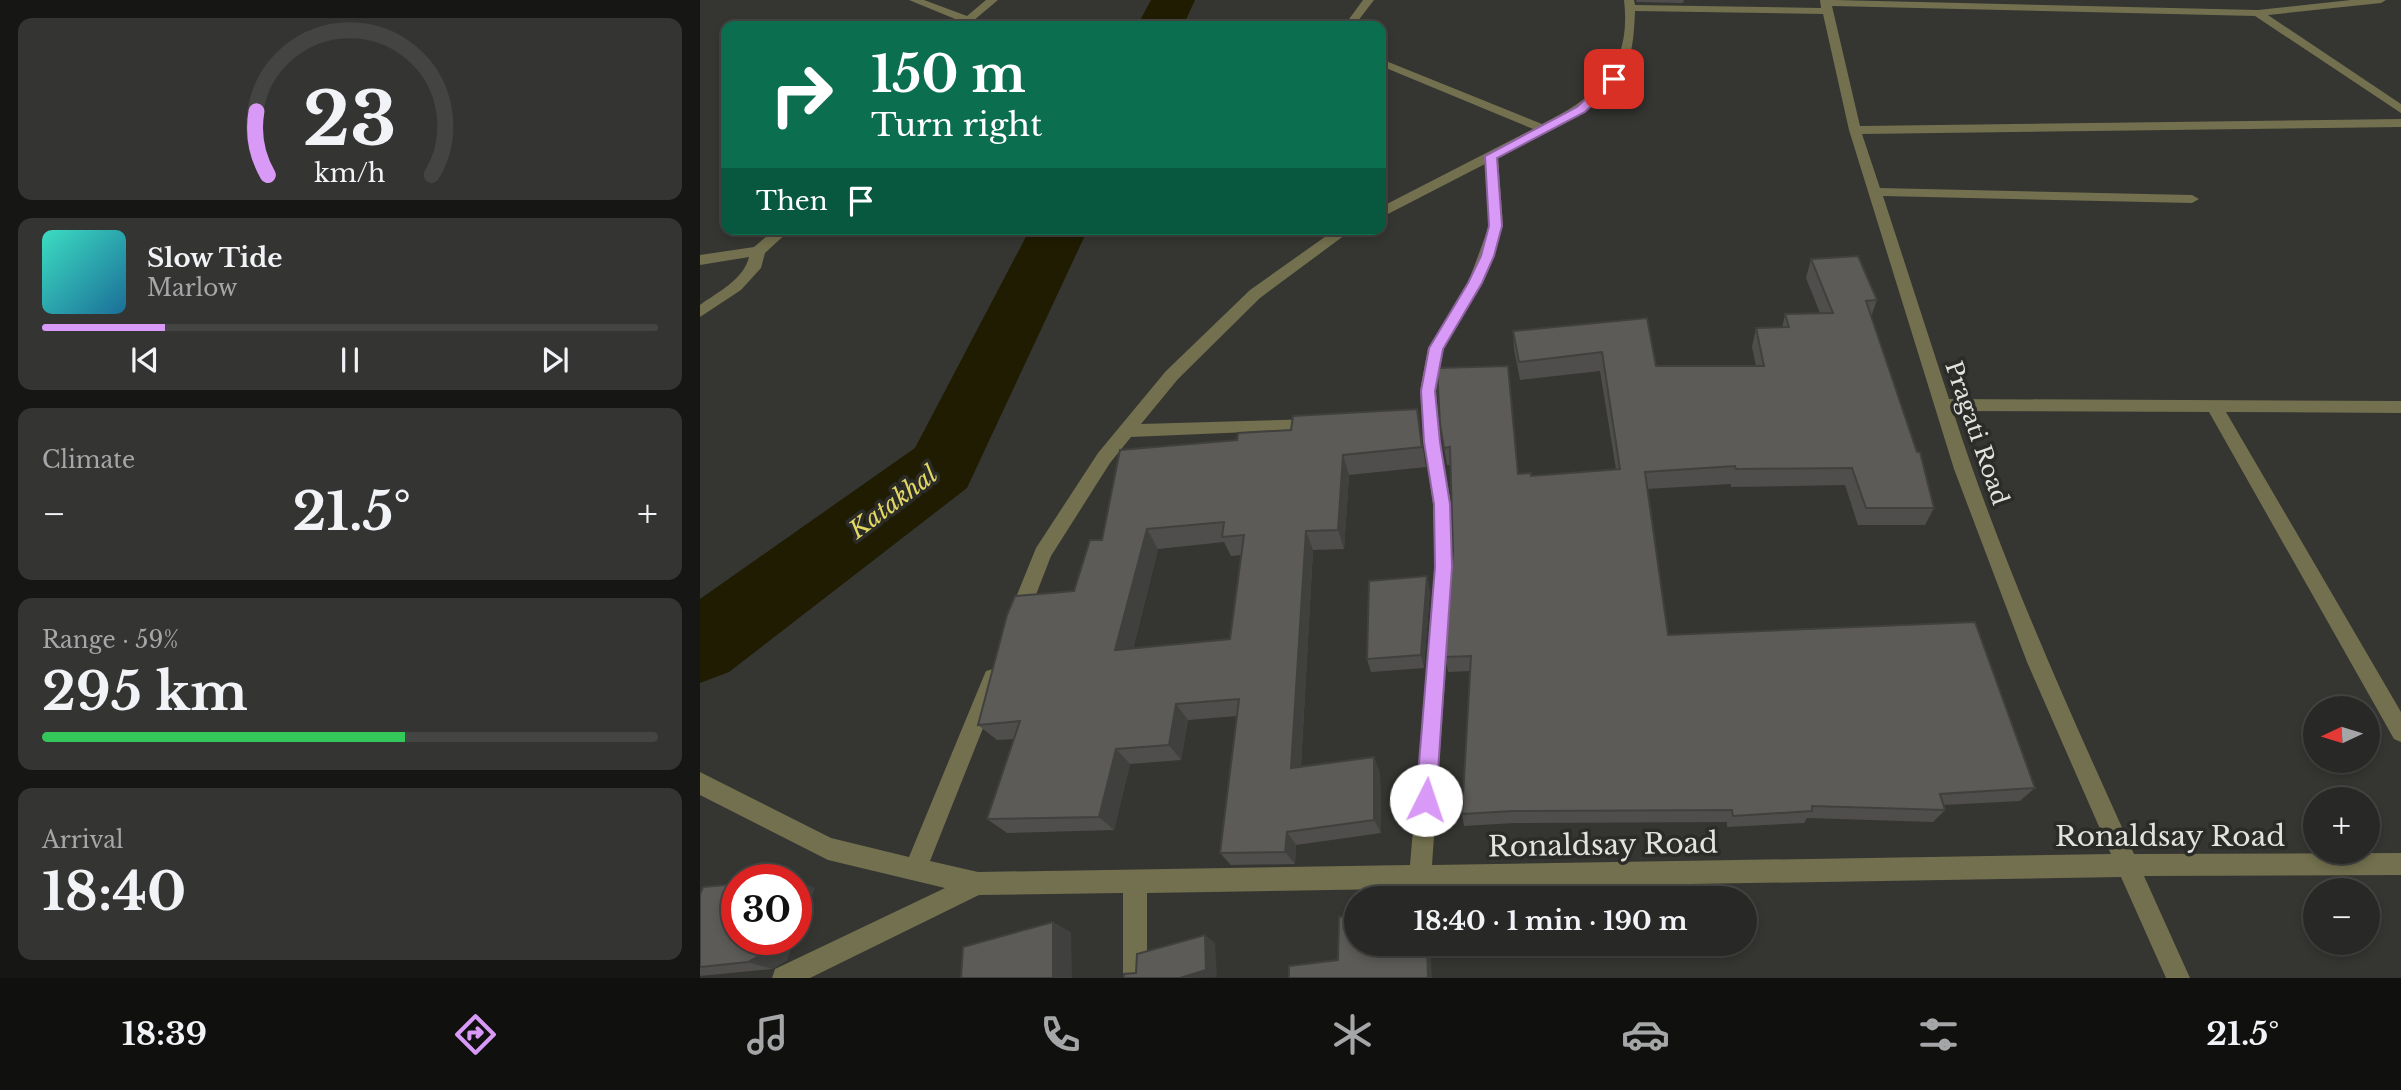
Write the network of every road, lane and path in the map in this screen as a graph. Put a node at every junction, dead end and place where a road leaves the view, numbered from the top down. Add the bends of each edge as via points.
1 (914, 0) edge
2 (993, 0) edge
3 (1369, 0) edge
4 (2381, 0) edge
5 (1630, 4) edge
6 (1826, 5) edge
7 (2103, 5) edge
8 (2258, 13) junction
9 (961, 21) edge
10 (968, 21) edge
11 (1353, 21) edge
12 (1386, 64) edge
13 (2401, 109) edge
14 (2401, 123) edge
15 (1544, 129) junction
16 (1855, 130) junction
17 (1491, 156) junction
18 (1875, 192) junction
19 (2192, 199) dead end
20 (1386, 209) edge
21 (777, 235) edge
22 (1338, 235) edge
23 (758, 251) junction
24 (700, 260) edge
25 (700, 312) edge
26 (1943, 405) junction
27 (2214, 406) junction
28 (2401, 407) edge
29 (1334, 424) edge
30 (1126, 431) junction
31 (1013, 630) edge
32 (1003, 655) edge
33 (2401, 732) edge
34 (700, 783) edge
35 (2401, 864) edge
36 (2129, 865) junction
37 (915, 870) junction
38 (1420, 878) junction
39 (1135, 882) junction
40 (978, 884) junction
41 (784, 978) edge
42 (1135, 978) edge
43 (2178, 978) edge

1 - 9 street
2 - 10 street
3 - 11 street
4 - 8 street
5 - 6 street
5 - 15 street via 1627,48 1614,79 1581,109
6 - 7 street
6 - 16 street, Pragati Road
7 - 8 street
8 - 13 street
12 - 15 street
14 - 16 street
15 - 17 street
16 - 18 street, Pragati Road
17 - 20 street
17 - 38 street via 1496,226 1475,283 1436,348 1423,421 1442,504 1444,567
18 - 19 street
18 - 26 street, Pragati Road
21 - 23 street
22 - 30 street via 1255,294 1172,376
23 - 24 street
23 - 25 street via 754,268 736,287
26 - 27 street
26 - 36 street, Pragati Road via 2037,662
27 - 28 street
27 - 33 street
29 - 30 street
30 - 31 street via 1043,553
32 - 37 street
34 - 37 street, Ronaldsay Road via 828,849
35 - 36 street, Ronaldsay Road
36 - 38 street, Ronaldsay Road
36 - 43 street, Pragati Road
37 - 40 street, Ronaldsay Road
38 - 39 street, Ronaldsay Road
39 - 40 street, Ronaldsay Road
39 - 42 street
40 - 41 street

